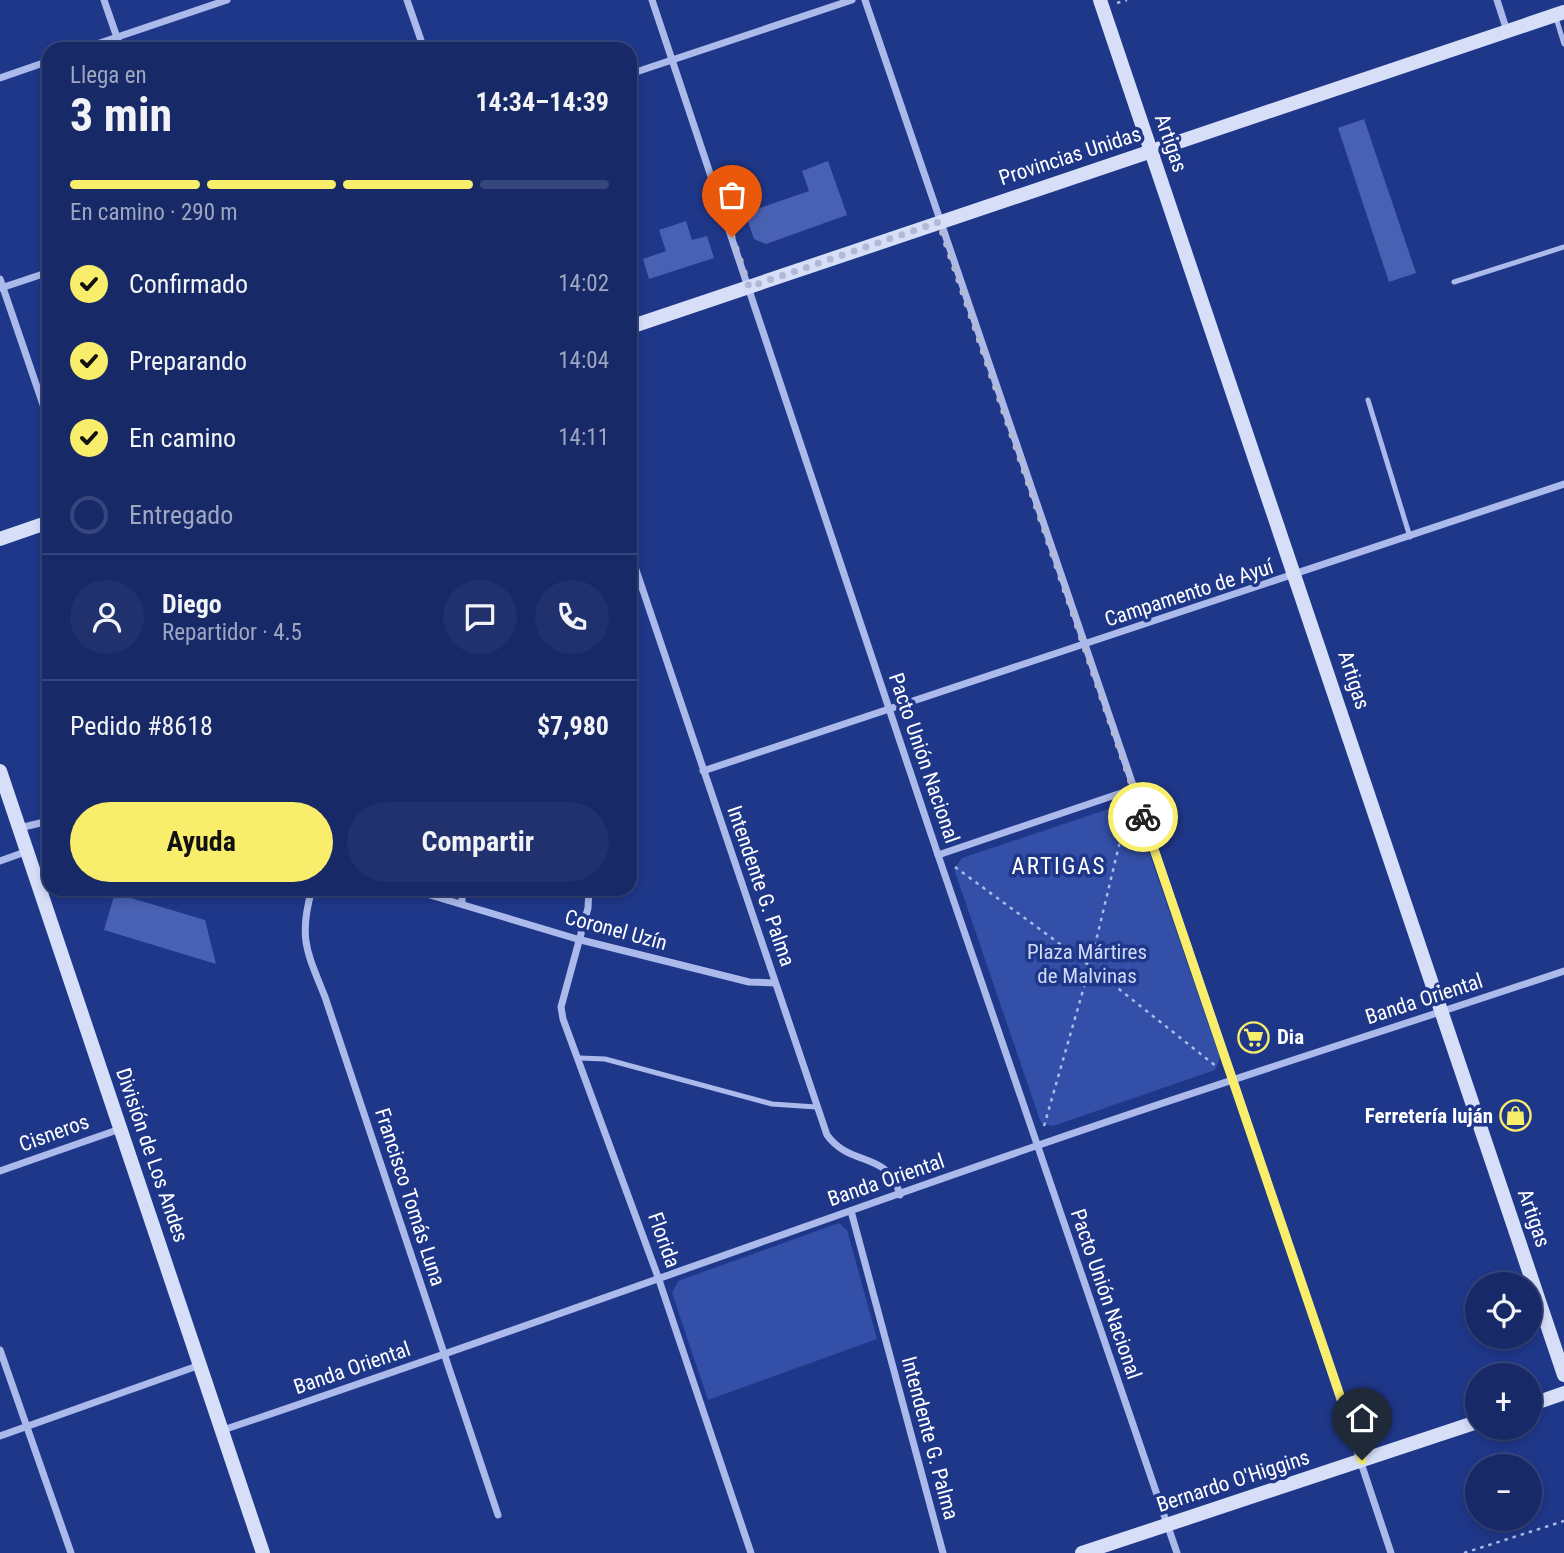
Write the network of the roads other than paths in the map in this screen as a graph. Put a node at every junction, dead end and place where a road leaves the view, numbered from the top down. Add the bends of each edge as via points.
1 (104, 0) edge
2 (227, 0) edge
3 (407, 0) edge
4 (652, 0) edge
5 (852, 0) edge
6 (865, 0) edge
7 (1100, 0) edge
8 (1497, 0) edge
9 (1560, 13) edge
10 (1507, 31) junction
11 (117, 37) junction
12 (102, 42) edge
13 (119, 42) edge
14 (422, 42) edge
15 (1564, 44) edge
16 (673, 60) junction
17 (42, 63) edge
18 (637, 72) edge
19 (0, 78) edge
20 (1152, 151) junction
21 (939, 222) junction
22 (1564, 247) edge
23 (42, 274) edge
24 (0, 279) edge
25 (1454, 282) dead end
26 (749, 287) junction
27 (1, 288) edge
28 (637, 325) edge
29 (1368, 400) dead end
30 (42, 402) edge
31 (1564, 484) edge
32 (42, 524) edge
33 (1410, 537) junction
34 (0, 539) edge
35 (637, 573) edge
36 (1296, 576) junction
37 (1084, 646) junction
38 (889, 709) junction
39 (0, 771) edge
40 (704, 771) junction
41 (1133, 789) junction
42 (42, 823) edge
43 (19, 828) junction
44 (28, 851) junction
45 (938, 855) junction
46 (0, 861) edge
47 (42, 893) edge
48 (43, 896) edge
49 (310, 896) edge
50 (436, 896) edge
51 (462, 896) edge
52 (589, 896) edge
53 (462, 903) junction
54 (577, 939) junction
55 (1564, 971) edge
56 (775, 982) junction
57 (1442, 1012) junction
58 (580, 1058) junction
59 (1234, 1081) junction
60 (816, 1107) junction
61 (120, 1129) junction
62 (1036, 1146) junction
63 (0, 1171) edge
64 (900, 1195) junction
65 (850, 1211) junction
66 (658, 1277) junction
67 (0, 1350) edge
68 (444, 1356) junction
69 (201, 1365) junction
70 (1564, 1375) edge
71 (1564, 1393) edge
72 (1542, 1401) edge
73 (1465, 1426) edge
74 (27, 1427) junction
75 (223, 1430) junction
76 (0, 1436) edge
77 (1362, 1460) junction
78 (498, 1515) dead end
79 (1168, 1525) junction
80 (71, 1553) edge
81 (263, 1553) edge
82 (751, 1553) edge
83 (943, 1553) edge
84 (1082, 1553) edge
85 (1177, 1553) edge
86 (1391, 1553) edge

1 - 11 street
2 - 11 street
3 - 14 street
4 - 16 street, Pacto Unión Nacional
5 - 16 street
6 - 21 street
7 - 20 street, Artigas
8 - 10 street
9 - 10 street, Provincias Unidas
9 - 15 lane
10 - 20 street, Provincias Unidas
11 - 12 street
11 - 13 street
16 - 18 street
16 - 26 street, Pacto Unión Nacional
17 - 19 street
20 - 21 street, Provincias Unidas
20 - 36 street, Artigas
21 - 26 street, Provincias Unidas
21 - 37 street
22 - 25 lane
23 - 27 street
24 - 27 street
26 - 28 street, Provincias Unidas
26 - 38 street, Pacto Unión Nacional
27 - 30 street
29 - 33 lane
31 - 33 street, Campamento de Ayuí
32 - 34 street
33 - 36 street, Campamento de Ayuí
35 - 40 street, Intendente G. Palma
36 - 37 street, Campamento de Ayuí
36 - 57 street, Artigas
37 - 38 street, Campamento de Ayuí
37 - 41 street
38 - 40 street, Campamento de Ayuí
38 - 45 street, Pacto Unión Nacional
39 - 43 street, División de Los Andes
40 - 56 street, Intendente G. Palma
41 - 45 street
41 - 59 street
42 - 43 street
43 - 44 street, División de Los Andes
44 - 46 street
44 - 47 street, División de Los Andes
45 - 62 street, Pacto Unión Nacional
48 - 61 street, División de Los Andes
49 - 68 street, Francisco Tomás Luna via 305,915 306,947
50 - 53 street, Coronel Uzín
51 - 53 street
52 - 54 street, Florida
53 - 54 street, Coronel Uzín
54 - 56 street, Coronel Uzín via 749,982
54 - 58 street, Florida via 561,1007
55 - 57 street, Banda Oriental
56 - 60 street, Intendente G. Palma
57 - 59 street, Banda Oriental
57 - 70 street, Artigas
58 - 60 lane via 605,1059 772,1104
58 - 66 street, Florida
59 - 62 street, Banda Oriental
59 - 77 street
60 - 64 street, Intendente G. Palma via 833,1144 890,1171
61 - 63 street, Cisneros
61 - 69 street, División de Los Andes
62 - 64 street, Banda Oriental
62 - 79 street, Pacto Unión Nacional
64 - 65 street, Banda Oriental
65 - 66 street, Banda Oriental
65 - 83 street, Intendente G. Palma
66 - 68 street, Banda Oriental
66 - 82 street, Florida
67 - 74 street
68 - 75 street, Banda Oriental
68 - 78 street, Francisco Tomás Luna
69 - 74 street
69 - 75 street, División de Los Andes
71 - 72 street
73 - 77 street, Bernardo O'Higgins
74 - 76 street
74 - 80 street
75 - 81 street, División de Los Andes
77 - 79 street, Bernardo O'Higgins
77 - 86 street
79 - 84 street, Bernardo O'Higgins
79 - 85 street, Pacto Unión Nacional

